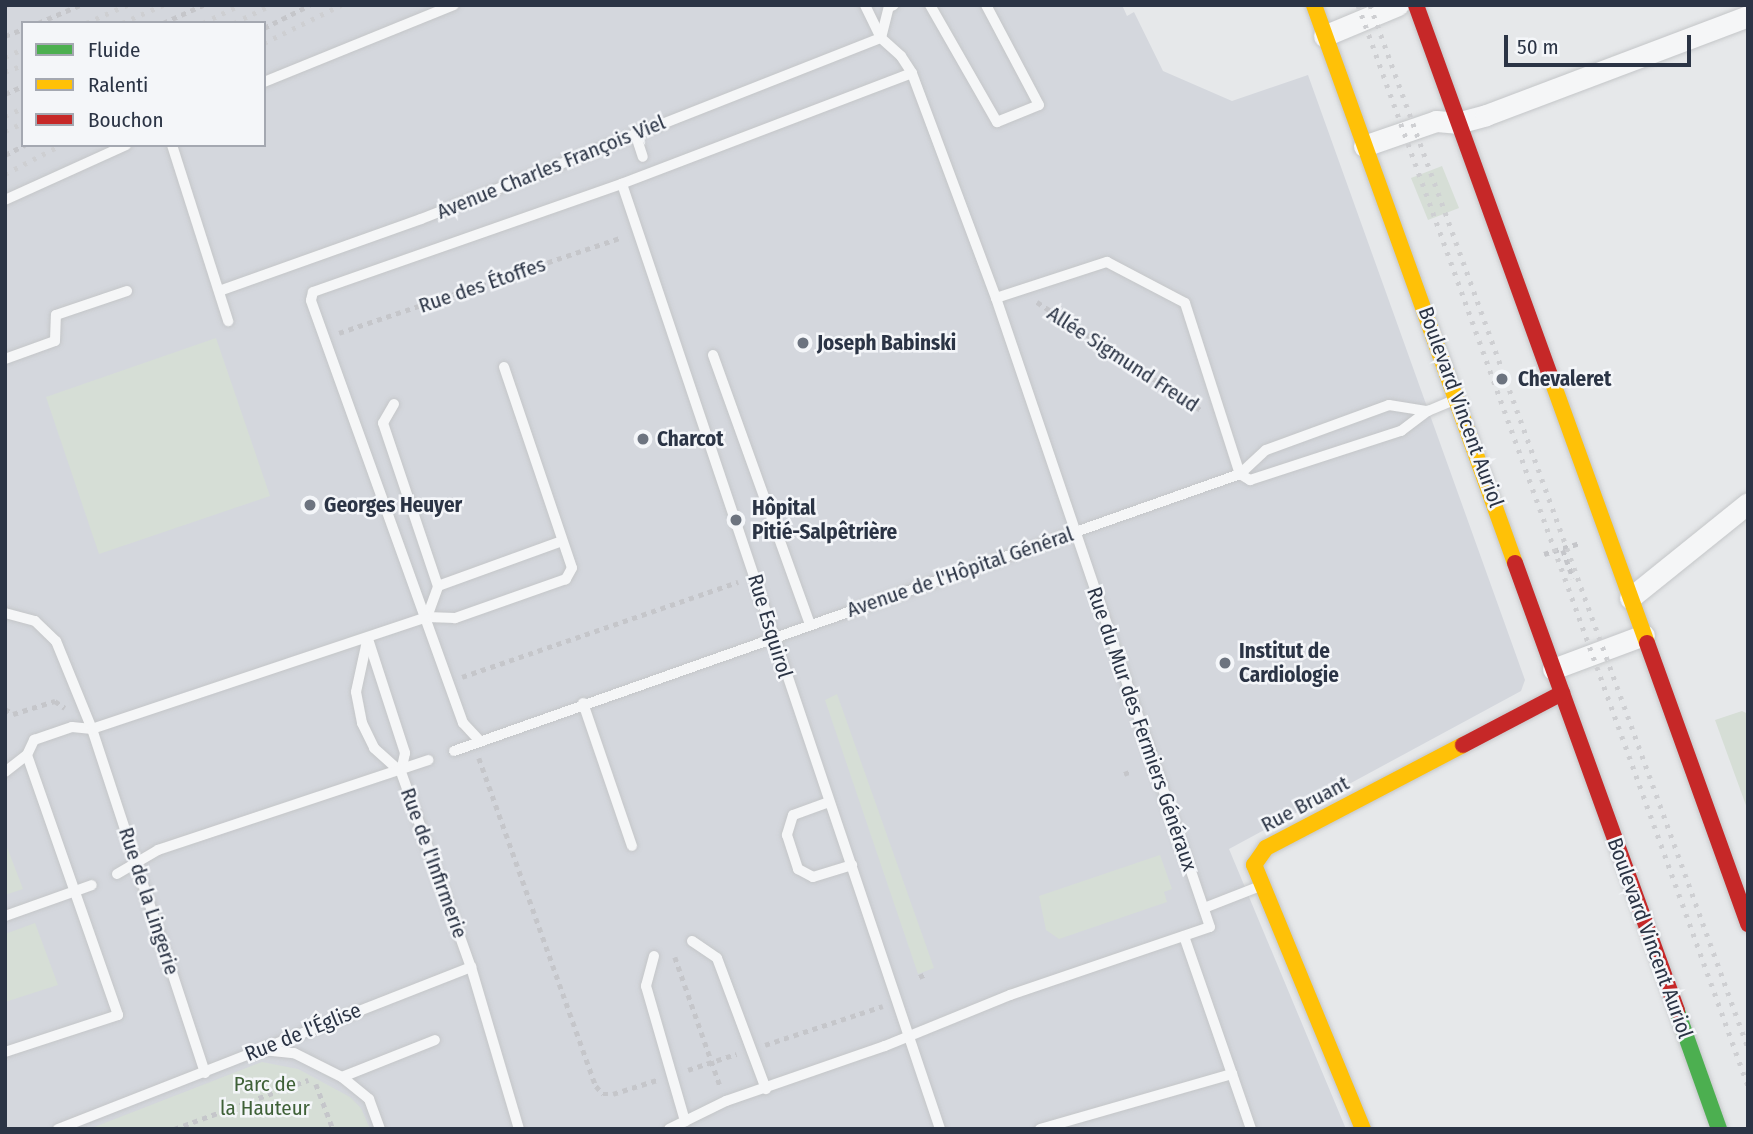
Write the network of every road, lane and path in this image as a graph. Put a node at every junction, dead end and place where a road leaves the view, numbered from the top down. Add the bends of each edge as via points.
1 (79, 5) edge
2 (203, 5) edge
3 (310, 5) edge
4 (454, 5) edge
5 (864, 5) edge
6 (894, 5) edge
7 (930, 5) edge
8 (986, 5) edge
9 (1314, 5) edge
10 (1398, 5) edge
11 (1416, 5) edge
12 (1748, 16) edge
13 (43, 21) edge
14 (167, 21) edge
15 (266, 27) edge
16 (1324, 36) junction
17 (881, 38) junction
18 (912, 73) junction
19 (266, 81) edge
20 (21, 87) edge
21 (5, 94) edge
22 (1457, 124) junction
23 (635, 133) junction
24 (1364, 146) junction
25 (21, 147) edge
26 (122, 147) edge
27 (173, 147) edge
28 (5, 155) edge
29 (643, 157) dead end
30 (622, 184) junction
31 (5, 200) edge
32 (638, 232) junction
33 (1020, 290) junction
34 (127, 291) dead end
35 (219, 291) junction
36 (996, 298) junction
37 (228, 321) dead end
38 (325, 338) junction
39 (713, 355) dead end
40 (5, 359) edge
41 (504, 367) dead end
42 (1459, 398) junction
43 (394, 404) dead end
44 (1428, 411) junction
45 (1226, 427) junction
46 (1240, 474) junction
47 (1748, 503) edge
48 (1074, 532) junction
49 (562, 541) junction
50 (1541, 545) dead end
51 (756, 576) junction
52 (1573, 578) dead end
53 (438, 586) junction
54 (1630, 598) junction
55 (5, 614) edge
56 (427, 617) junction
57 (810, 625) junction
58 (1644, 635) junction
59 (774, 637) junction
60 (368, 639) junction
61 (1553, 669) junction
62 (449, 682) junction
63 (1562, 694) junction
64 (583, 703) junction
65 (5, 709) edge
66 (92, 729) junction
67 (478, 739) junction
68 (454, 751) dead end
69 (27, 755) junction
70 (428, 760) dead end
71 (1132, 771) dead end
72 (5, 772) edge
73 (401, 772) junction
74 (1124, 774) dead end
75 (829, 802) junction
76 (632, 846) dead end
77 (852, 865) junction
78 (138, 866) junction
79 (117, 874) dead end
80 (92, 885) dead end
81 (1260, 886) junction
82 (74, 892) junction
83 (1204, 908) junction
84 (5, 916) edge
85 (1748, 924) edge
86 (1184, 936) junction
87 (692, 941) dead end
88 (654, 956) dead end
89 (675, 957) dead end
90 (471, 967) junction
91 (926, 974) dead end
92 (919, 977) dead end
93 (886, 1005) dead end
94 (910, 1035) junction
95 (435, 1040) dead end
96 (751, 1049) junction
97 (257, 1050) junction
98 (5, 1052) edge
99 (712, 1062) junction
100 (329, 1072) junction
101 (205, 1073) junction
102 (1232, 1074) junction
103 (672, 1075) junction
104 (342, 1077) junction
105 (314, 1078) junction
106 (766, 1089) junction
107 (722, 1090) dead end
108 (685, 1121) junction
109 (58, 1129) edge
110 (174, 1129) edge
111 (333, 1129) edge
112 (380, 1129) edge
113 (519, 1129) edge
114 (669, 1129) edge
115 (940, 1129) edge
116 (1040, 1129) edge
117 (1251, 1129) edge
118 (1363, 1129) edge
119 (1719, 1129) edge

1 - 13 path
2 - 14 path
3 - 15 path
4 - 19 lane
5 - 17 lane, Rue du Mur des Fermiers Généraux
6 - 17 lane via 889,7
7 - 8 lane via 997,122 1039,106
9 - 16 main road, Boulevard Vincent Auriol
10 - 16 street
11 - 22 main road
12 - 22 street
16 - 24 main road, Boulevard Vincent Auriol
17 - 18 lane, Rue du Mur des Fermiers Généraux via 901,55
17 - 23 lane, Avenue Charles François Viel
18 - 30 lane
18 - 36 lane, Rue du Mur des Fermiers Généraux
20 - 21 path
22 - 24 street via 1436,121
22 - 54 main road
23 - 29 lane
23 - 35 lane, Avenue Charles François Viel via 421,219
24 - 42 main road, Boulevard Vincent Auriol
25 - 28 path
26 - 31 lane
27 - 35 lane
30 - 32 lane, Rue Esquirol
30 - 38 lane via 313,292 311,300
32 - 38 path, Rue des Étoffes
32 - 51 lane, Rue Esquirol
33 - 36 lane
33 - 45 path, Allée Sigmund Freud
33 - 45 lane via 1107,262 1185,303
34 - 40 lane via 56,315 55,341
35 - 37 lane
36 - 48 lane, Rue du Mur des Fermiers Généraux
38 - 56 lane
39 - 57 lane
41 - 49 lane
42 - 44 lane
42 - 61 main road, Boulevard Vincent Auriol
43 - 53 lane via 383,423
44 - 46 lane via 1401,431 1261,479
44 - 46 lane, Avenue de l'Hôpital Général via 1389,405 1266,450
45 - 46 lane
46 - 48 lane, Avenue de l'Hôpital Général
47 - 54 street
48 - 57 lane, Avenue de l'Hôpital Général
48 - 83 lane, Rue du Mur des Fermiers Généraux
49 - 53 lane
49 - 56 lane via 572,568 566,579 455,618
50 - 52 path via 1545,557 1563,550
51 - 59 lane, Rue Esquirol
51 - 62 path
53 - 56 lane
54 - 58 main road
55 - 66 lane, Rue de la Lingerie via 49,630
56 - 60 lane
56 - 62 lane
57 - 59 lane, Avenue de l'Hôpital Général
58 - 61 street
58 - 85 main road
59 - 64 lane, Avenue de l'Hôpital Général
59 - 75 lane, Rue Esquirol
60 - 66 lane
60 - 73 lane, Rue de l'Infirmerie via 405,753
60 - 73 lane via 356,692 362,723 374,748
61 - 63 main road, Boulevard Vincent Auriol
62 - 67 lane via 464,723
63 - 81 main road, Rue Bruant via 1266,848 1254,865
63 - 119 main road, Boulevard Vincent Auriol
64 - 67 lane, Avenue de l'Hôpital Général
64 - 76 lane
65 - 66 path via 13,715 55,701
66 - 69 lane via 72,727 34,740
66 - 78 lane, Rue de la Lingerie
67 - 68 lane, Avenue de l'Hôpital Général
67 - 103 path via 480,760 596,1086 603,1094 613,1094
69 - 72 lane
69 - 82 lane
70 - 73 lane
71 - 74 path
73 - 78 lane via 158,850
73 - 90 lane, Rue de l'Infirmerie
75 - 77 lane, Rue Esquirol
75 - 77 lane via 793,815 787,835 798,869 813,877
77 - 94 lane, Rue Esquirol
78 - 79 lane
78 - 101 lane, Rue de la Lingerie
80 - 82 lane
81 - 83 lane
81 - 118 main road, Rue Bruant
82 - 84 lane
82 - 98 lane via 118,1015
83 - 86 lane, Rue du Mur des Fermiers Généraux via 1210,927
86 - 94 lane via 1010,995
86 - 102 lane
87 - 96 lane via 718,958
88 - 103 lane via 646,986
89 - 99 path
90 - 97 lane, Rue de l'Église
90 - 113 lane, Rue de l'Infirmerie
91 - 92 path
93 - 96 path
94 - 106 lane
94 - 115 lane, Rue Esquirol
95 - 104 lane
96 - 99 path
96 - 106 lane
97 - 100 lane via 294,1054
97 - 101 lane, Rue de l'Église
99 - 103 path
99 - 107 path
100 - 104 lane
100 - 105 path
101 - 109 lane, Rue de l'Église
102 - 116 lane
102 - 117 lane
103 - 108 lane
104 - 112 lane via 369,1099
105 - 110 path
105 - 111 path
106 - 108 lane
108 - 114 lane

